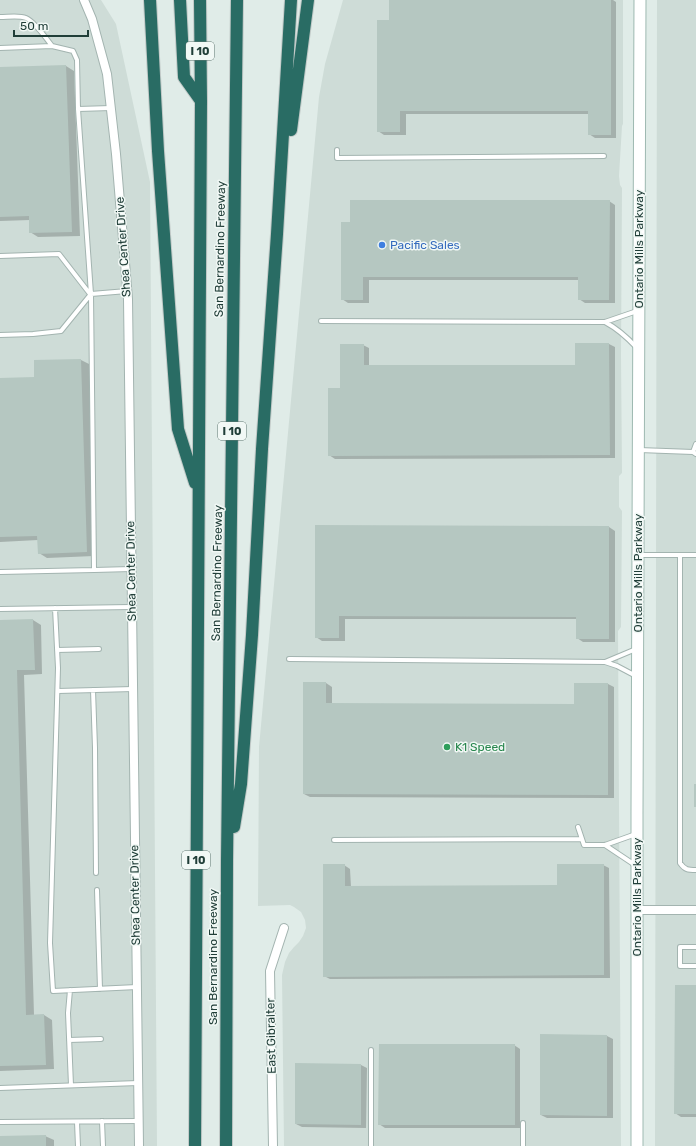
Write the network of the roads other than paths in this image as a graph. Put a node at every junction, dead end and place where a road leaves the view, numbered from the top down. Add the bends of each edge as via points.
1 (84, 0) edge
2 (180, 0) edge
3 (200, 0) edge
4 (237, 0) edge
5 (291, 0) edge
6 (308, 0) edge
7 (640, 0) edge
8 (150, 3) edge
9 (0, 17) edge
10 (52, 46) junction
11 (0, 48) edge
12 (201, 102) junction
13 (111, 108) junction
14 (78, 109) junction
15 (337, 150) dead end
16 (604, 156) dead end
17 (277, 234) junction
18 (0, 256) edge
19 (127, 291) junction
20 (90, 294) junction
21 (639, 310) junction
22 (321, 321) dead end
23 (605, 322) junction
24 (0, 335) edge
25 (639, 350) junction
26 (696, 444) edge
27 (638, 450) junction
28 (695, 453) edge
29 (199, 493) junction
30 (638, 555) junction
31 (680, 555) junction
32 (696, 555) edge
33 (131, 569) junction
34 (94, 570) junction
35 (0, 572) edge
36 (131, 607) junction
37 (55, 608) junction
38 (0, 609) edge
39 (638, 648) junction
40 (99, 649) dead end
41 (57, 650) junction
42 (289, 659) dead end
43 (605, 662) junction
44 (638, 676) junction
45 (132, 689) junction
46 (94, 690) junction
47 (58, 691) junction
48 (578, 827) dead end
49 (637, 833) junction
50 (582, 839) junction
51 (334, 840) dead end
52 (605, 845) junction
53 (227, 861) junction
54 (637, 867) junction
55 (696, 870) edge
56 (96, 873) dead end
57 (97, 890) dead end
58 (637, 910) junction
59 (696, 910) edge
60 (284, 928) dead end
61 (696, 947) edge
62 (696, 966) edge
63 (137, 987) junction
64 (100, 989) junction
65 (70, 990) junction
66 (101, 1038) dead end
67 (69, 1040) junction
68 (371, 1050) dead end
69 (138, 1083) junction
70 (71, 1085) junction
71 (0, 1088) edge
72 (102, 1121) junction
73 (139, 1121) junction
74 (0, 1122) edge
75 (77, 1122) junction
76 (523, 1123) dead end
77 (78, 1146) edge
78 (103, 1146) edge
79 (139, 1146) edge
80 (195, 1146) edge
81 (226, 1146) edge
82 (273, 1146) edge
83 (371, 1146) edge
84 (523, 1146) edge
85 (637, 1146) edge

1 - 13 street, Shea Center Drive via 92,19 107,74
2 - 12 highway via 184,77
3 - 12 highway, San Bernardino Freeway / I 10
4 - 53 highway, San Bernardino Freeway / I 10
5 - 17 highway
6 - 17 highway
7 - 21 main road, Ontario Mills Parkway
8 - 29 highway via 158,159 178,430
9 - 10 lane via 27,18
10 - 11 lane
10 - 14 lane via 73,51 77,60
12 - 29 highway, San Bernardino Freeway / I 10
13 - 14 lane
13 - 19 street, Shea Center Drive
14 - 20 lane
15 - 16 lane via 337,158
17 - 53 highway via 241,784
18 - 20 lane via 59,254
19 - 20 lane
19 - 33 street, Shea Center Drive
20 - 24 lane via 61,331
20 - 34 lane
21 - 23 lane
21 - 25 main road, Ontario Mills Parkway
22 - 23 lane
23 - 25 lane via 623,333
25 - 27 main road, Ontario Mills Parkway
26 - 28 lane
27 - 28 lane
27 - 30 main road, Ontario Mills Parkway
29 - 80 highway, San Bernardino Freeway / I 10
30 - 31 lane
30 - 39 main road, Ontario Mills Parkway
31 - 32 lane
31 - 55 lane via 680,863 687,870
33 - 34 lane
33 - 36 street, Shea Center Drive
34 - 35 lane
36 - 37 lane
36 - 45 street, Shea Center Drive
37 - 38 lane
37 - 41 lane
39 - 43 lane
39 - 44 main road, Ontario Mills Parkway
40 - 41 lane
41 - 47 lane
42 - 43 lane
43 - 44 lane
44 - 49 main road, Ontario Mills Parkway
45 - 46 lane
45 - 63 street, Shea Center Drive
46 - 47 lane
46 - 56 lane
47 - 65 lane via 50,943 53,991
48 - 50 lane
49 - 52 lane
49 - 54 main road, Ontario Mills Parkway
50 - 51 lane
50 - 52 lane via 584,845
52 - 54 lane
53 - 81 highway, San Bernardino Freeway / I 10
54 - 58 main road, Ontario Mills Parkway
57 - 64 lane
58 - 59 street
58 - 85 main road, Ontario Mills Parkway
60 - 82 street, East Gibralter via 270,971
61 - 62 lane via 680,947 680,966
63 - 64 lane
63 - 69 street, Shea Center Drive
64 - 65 lane
65 - 67 lane
66 - 67 lane
67 - 70 lane
68 - 83 lane
69 - 70 lane
69 - 73 street, Shea Center Drive
70 - 71 lane
72 - 73 lane
72 - 75 lane
72 - 78 lane
73 - 79 street, Shea Center Drive
74 - 75 lane
75 - 77 lane
76 - 84 lane

